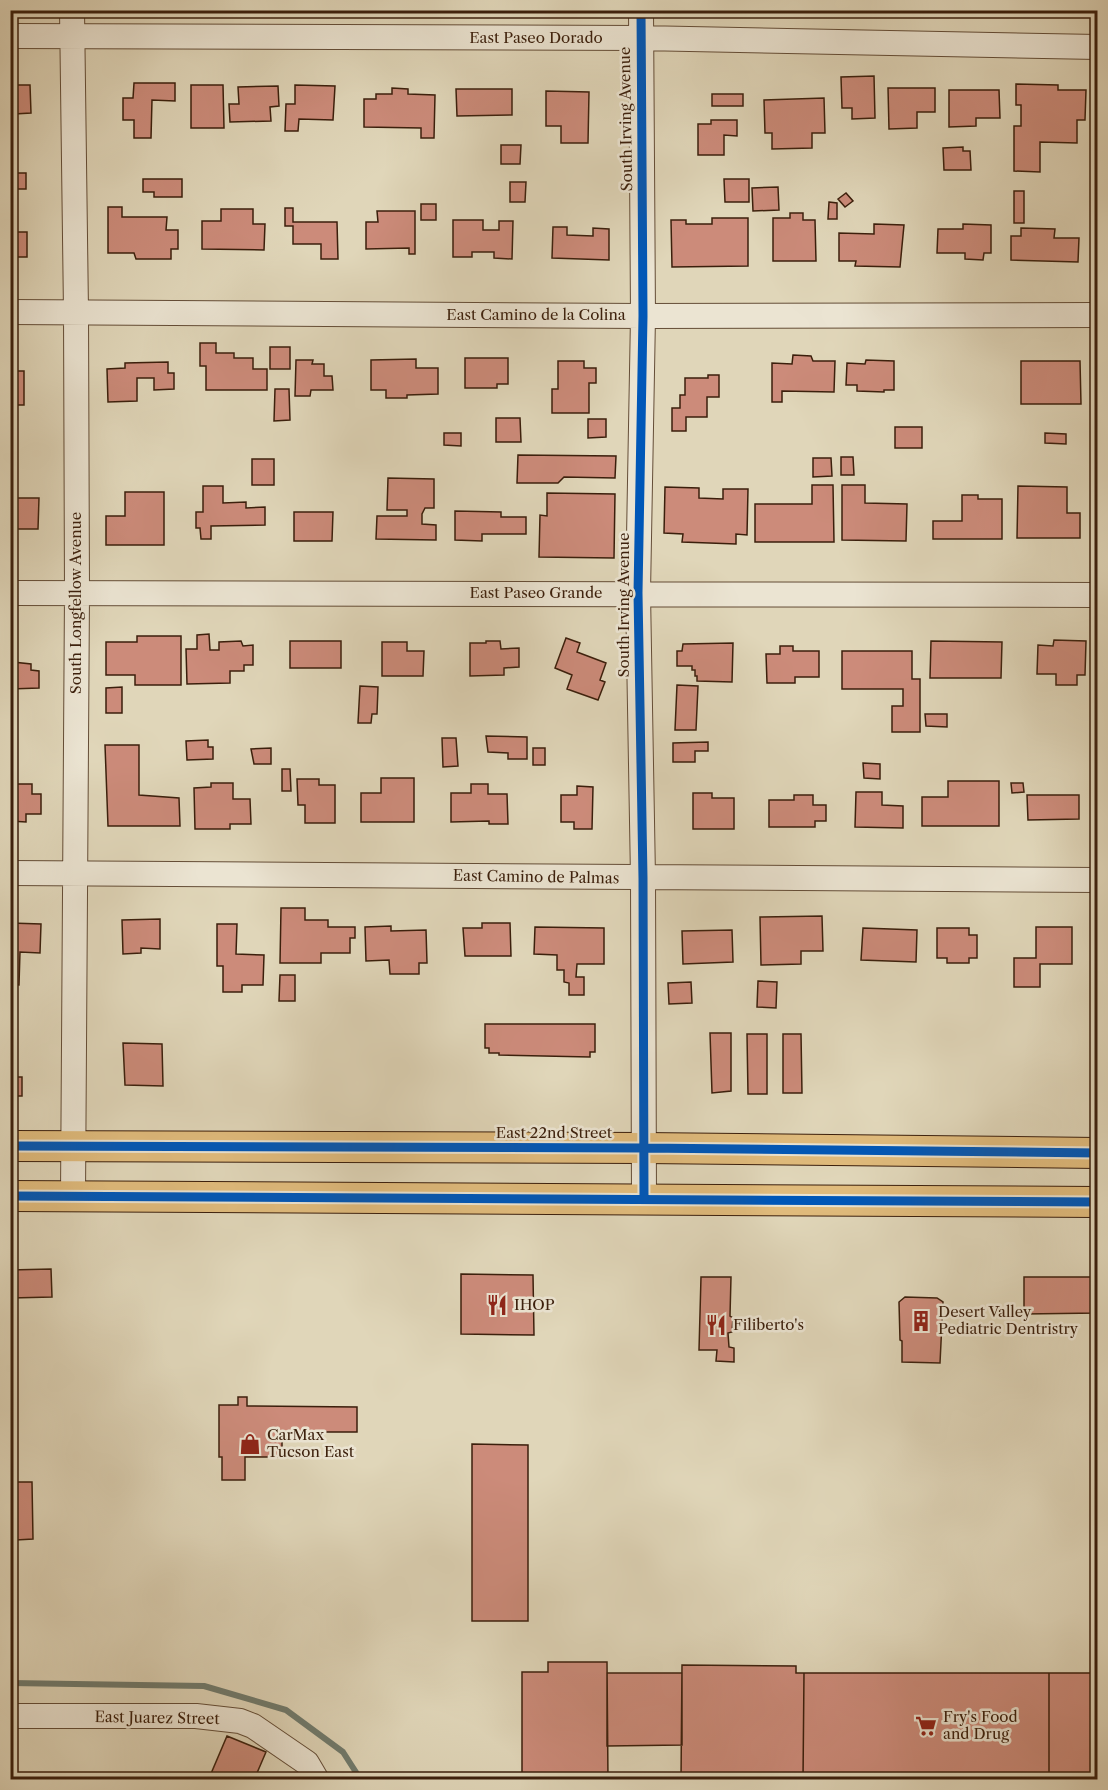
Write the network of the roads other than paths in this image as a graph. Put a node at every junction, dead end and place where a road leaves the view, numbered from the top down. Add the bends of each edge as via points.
1 (72, 10) edge
2 (641, 10) edge
3 (10, 36) edge
4 (73, 36) junction
5 (640, 38) junction
6 (1098, 47) edge
7 (10, 312) edge
8 (76, 312) junction
9 (1098, 315) edge
10 (643, 316) junction
11 (10, 593) edge
12 (77, 593) junction
13 (638, 593) junction
14 (1098, 595) edge
15 (10, 873) edge
16 (74, 873) junction
17 (643, 878) junction
18 (1098, 880) edge
19 (10, 1146) edge
20 (72, 1147) junction
21 (645, 1148) junction
22 (1098, 1153) edge
23 (10, 1196) edge
24 (73, 1196) junction
25 (645, 1199) junction
26 (1098, 1202) edge
27 (10, 1716) edge
28 (316, 1779) edge

1 - 4 street, South Longfellow Avenue
2 - 5 street, South Irving Avenue
3 - 4 street, East Paseo Dorado
4 - 5 street, East Paseo Dorado
4 - 8 street, South Longfellow Avenue
5 - 6 street, East Paseo Dorado
5 - 10 street, South Irving Avenue
7 - 8 street, East Camino de la Colina
8 - 10 street, East Camino de la Colina
8 - 12 street, South Longfellow Avenue
9 - 10 street, East Camino de la Colina
10 - 13 street, South Irving Avenue
11 - 12 street, East Paseo Grande
12 - 13 street, East Paseo Grande
12 - 16 street, South Longfellow Avenue
13 - 14 street, East Paseo Grande
13 - 17 street, South Irving Avenue
15 - 16 street, East Camino de Palmas
16 - 17 street, East Camino de Palmas
16 - 20 street, South Longfellow Avenue
17 - 18 street, East Camino de Palmas
17 - 21 street, South Irving Avenue
19 - 20 main road, East 22nd Street
20 - 21 main road, East 22nd Street
20 - 24 street, South Longfellow Avenue
21 - 22 main road, East 22nd Street
21 - 25 street, South Irving Avenue
23 - 24 main road
24 - 25 main road
25 - 26 main road
27 - 28 street, East Juarez Street via 196,1716 240,1720 307,1763

